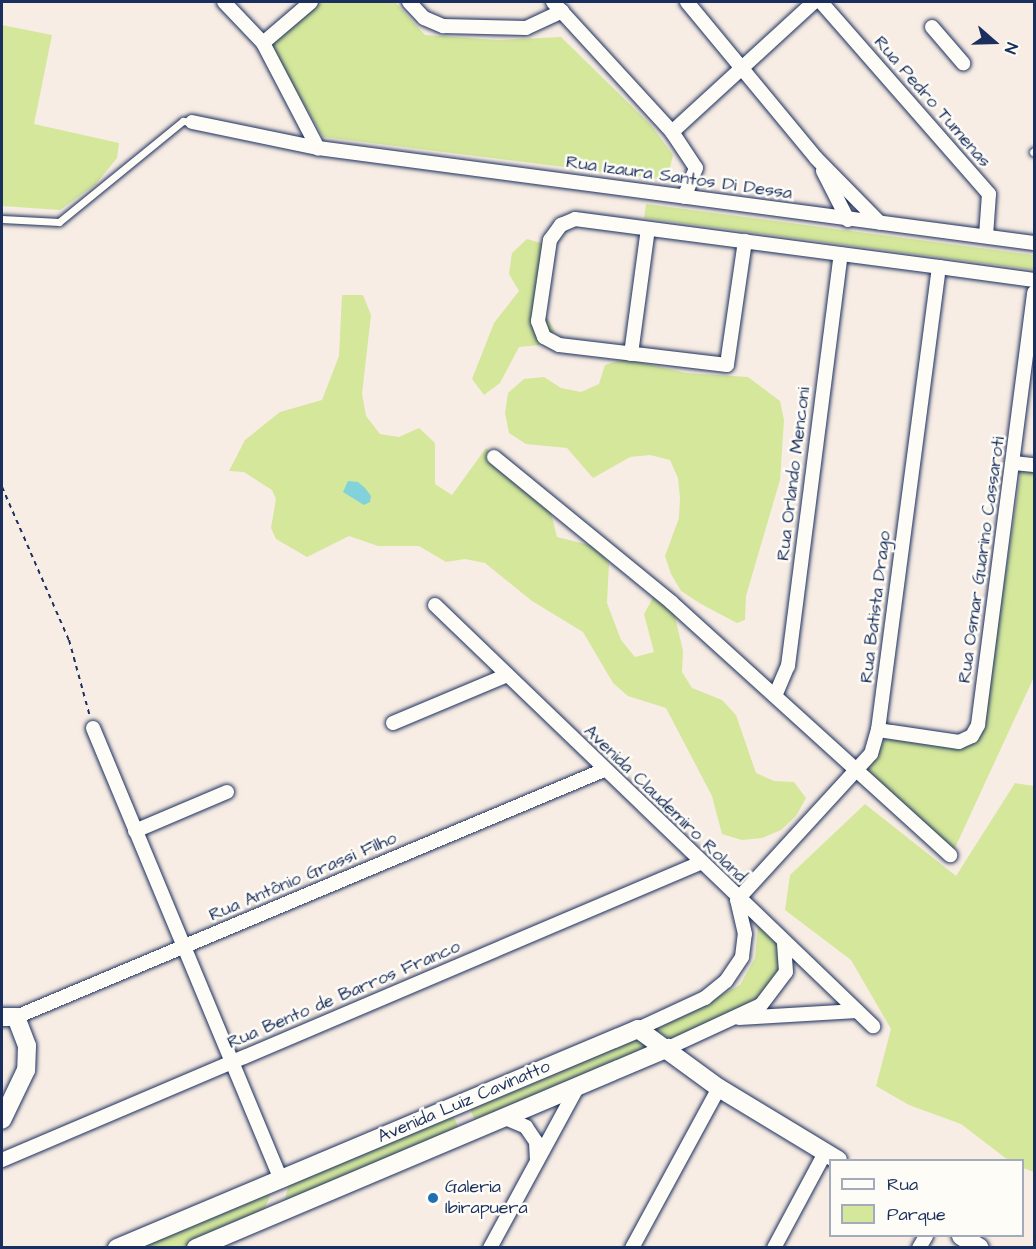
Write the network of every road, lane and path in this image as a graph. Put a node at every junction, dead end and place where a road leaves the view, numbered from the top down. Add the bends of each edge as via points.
1 (224, 2) edge
2 (311, 2) edge
3 (409, 2) edge
4 (687, 2) edge
5 (814, 2) edge
6 (821, 2) edge
7 (558, 6) edge
8 (932, 27) dead end
9 (263, 43) junction
10 (963, 63) dead end
11 (743, 65) junction
12 (192, 122) joint
13 (672, 132) junction
14 (318, 147) junction
15 (816, 158) junction
16 (684, 197) junction
17 (2, 219) edge
18 (848, 220) junction
19 (880, 224) junction
20 (648, 228) junction
21 (986, 236) junction
22 (745, 241) junction
23 (1035, 243) edge
24 (841, 254) junction
25 (939, 267) junction
26 (1035, 280) edge
27 (1035, 293) edge
28 (631, 354) junction
29 (494, 457) dead end
30 (1014, 463) junction
31 (1035, 465) edge
32 (2, 487) edge
33 (435, 605) dead end
34 (507, 675) junction
35 (775, 696) junction
36 (393, 723) dead end
37 (93, 728) joint
38 (878, 730) junction
39 (604, 770) junction
40 (858, 771) junction
41 (227, 792) dead end
42 (135, 831) junction
43 (950, 855) dead end
44 (700, 863) junction
45 (737, 900) junction
46 (784, 943) junction
47 (184, 947) junction
48 (857, 1011) junction
49 (9, 1017) edge
50 (730, 1019) junction
51 (873, 1026) dead end
52 (638, 1029) junction
53 (668, 1048) junction
54 (232, 1062) junction
55 (578, 1086) junction
56 (719, 1088) junction
57 (459, 1104) junction
58 (503, 1117) junction
59 (2, 1120) edge
60 (470, 1132) junction
61 (831, 1157) edge
62 (2, 1160) edge
63 (829, 1160) edge
64 (537, 1161) junction
65 (281, 1179) junction
66 (267, 1217) junction
67 (963, 1237) edge
68 (234, 1239) edge
69 (156, 1240) edge
70 (117, 1248) edge
71 (196, 1248) edge
72 (490, 1248) edge
73 (632, 1248) edge
74 (774, 1248) edge
75 (980, 1248) edge

1 - 9 street
2 - 9 street
3 - 7 street via 424,18 443,26 526,28
4 - 11 street
5 - 11 street
6 - 21 street, Rua Pedro Tumenas via 989,194
7 - 13 street
8 - 10 street
9 - 14 street
11 - 13 street
11 - 15 street
12 - 14 street, Rua Izaura Santos Di Dessa
12 - 17 lane via 183,121 59,222
13 - 16 street via 696,168
14 - 16 street, Rua Izaura Santos Di Dessa
15 - 18 street
15 - 19 street
16 - 18 street, Rua Izaura Santos Di Dessa
18 - 19 street, Rua Izaura Santos Di Dessa
19 - 21 street, Rua Izaura Santos Di Dessa
20 - 22 street
20 - 28 street
20 - 28 street via 575,219 561,225 550,240 538,321 544,337 559,345
21 - 23 street, Rua Izaura Santos Di Dessa
22 - 24 street
22 - 28 street via 727,365
24 - 25 street
24 - 35 street, Rua Orlando Menconi via 788,666
25 - 26 street
25 - 38 street, Rua Batista Drago
27 - 30 street, Rua Osmar Guarino Cassaroti
29 - 35 street via 671,602
30 - 31 street
30 - 38 street, Rua Osmar Guarino Cassaroti via 978,725 972,736 959,742
32 - 37 path via 69,640
33 - 34 street, Avenida Claudemiro Roland
34 - 36 street
34 - 39 street, Avenida Claudemiro Roland
35 - 40 street
37 - 42 street
38 - 40 street, Rua Batista Drago via 871,754
39 - 44 street, Avenida Claudemiro Roland
39 - 47 street, Rua Antônio Grassi Filho
40 - 43 street
40 - 45 street, Rua Batista Drago
41 - 42 street
42 - 47 street
44 - 45 street, Avenida Claudemiro Roland
44 - 54 street, Rua Bento de Barros Franco
45 - 46 street, Avenida Claudemiro Roland
45 - 52 street, Avenida Luiz Cavinatto via 745,934 742,957 726,981 705,998
46 - 48 street, Avenida Claudemiro Roland
46 - 50 street, Avenida Luiz Cavinatto via 786,972 776,989 761,1005
47 - 49 street, Rua Antônio Grassi Filho
47 - 54 street
48 - 50 street
48 - 51 street, Avenida Claudemiro Roland
49 - 59 street via 27,1046 26,1070
50 - 53 street, Avenida Luiz Cavinatto
52 - 53 street
52 - 57 street, Avenida Luiz Cavinatto
53 - 55 street, Avenida Luiz Cavinatto
53 - 56 street
54 - 62 street, Rua Bento de Barros Franco
54 - 65 street
55 - 58 street, Avenida Luiz Cavinatto
55 - 64 street
56 - 61 street
56 - 73 street
57 - 60 street
57 - 65 street, Avenida Luiz Cavinatto
58 - 60 street, Avenida Luiz Cavinatto
58 - 64 street via 526,1127 536,1142
60 - 66 street, Avenida Luiz Cavinatto
63 - 74 street
64 - 72 street
65 - 66 street via 277,1199
65 - 69 street, Avenida Luiz Cavinatto
66 - 68 street, Avenida Luiz Cavinatto
67 - 75 street
68 - 71 street, Avenida Luiz Cavinatto
69 - 70 street, Avenida Luiz Cavinatto

